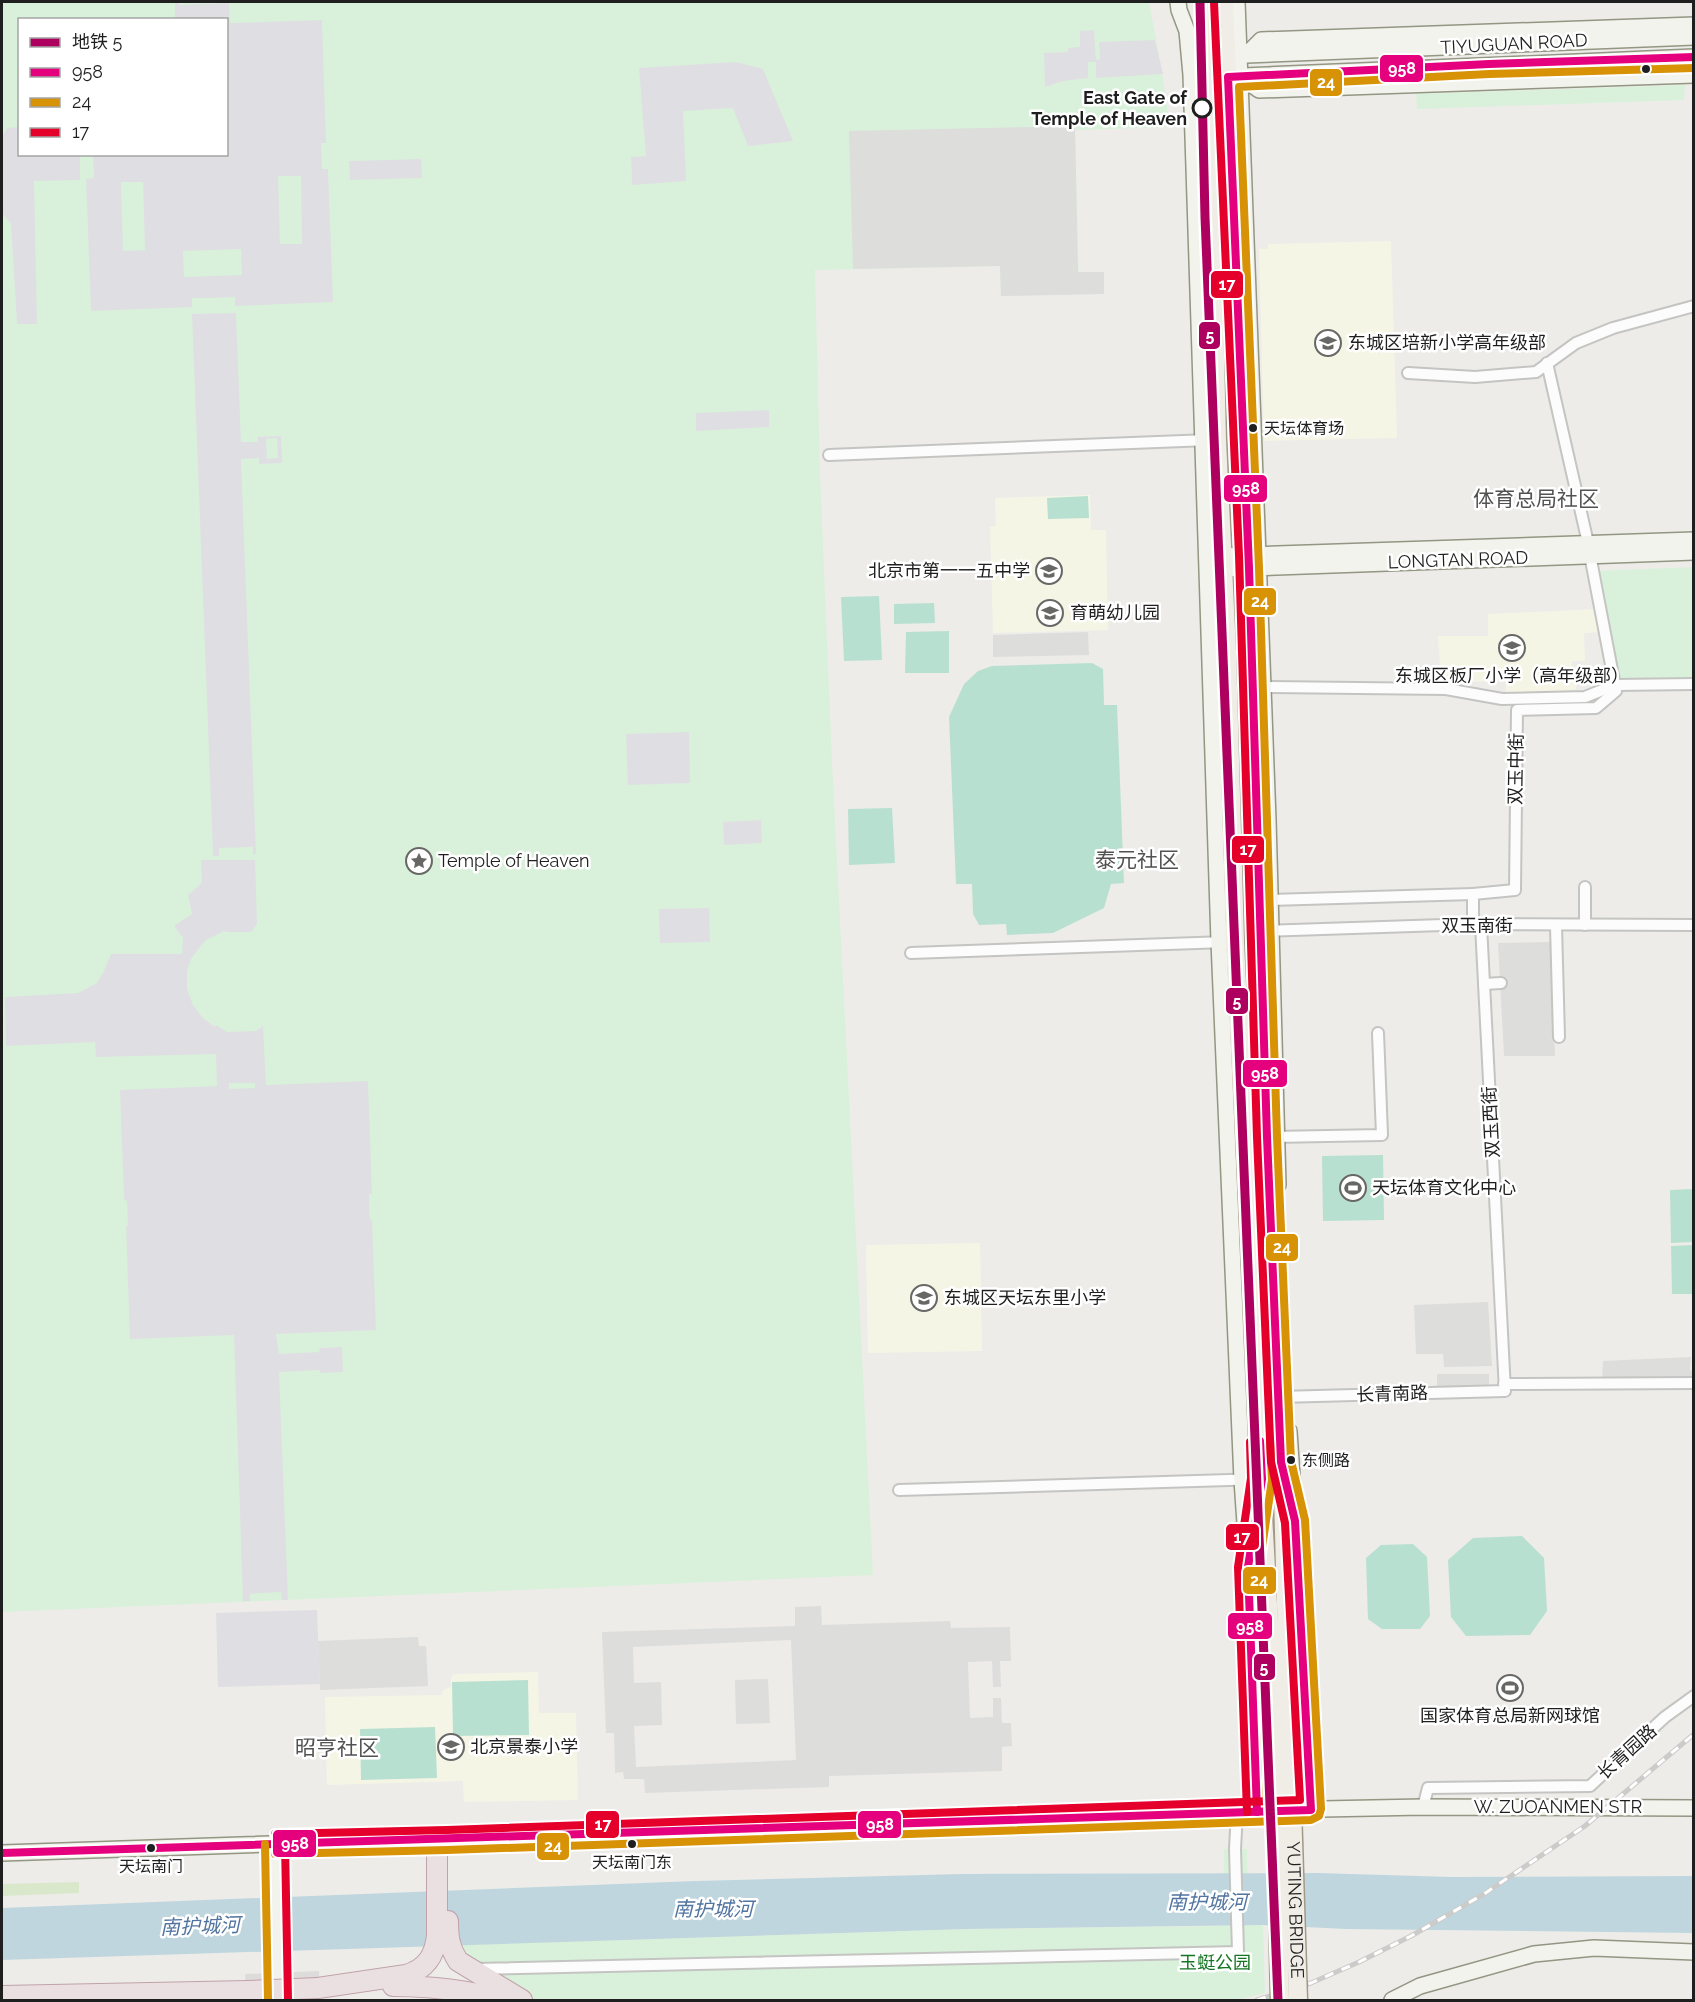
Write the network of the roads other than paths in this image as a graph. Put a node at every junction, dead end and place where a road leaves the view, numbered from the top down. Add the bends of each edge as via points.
1 (1178, 2) edge
2 (1204, 2) edge
3 (1224, 2) edge
4 (1237, 2) edge
5 (1694, 25) edge
6 (1694, 37) edge
7 (1233, 56) junction
8 (1198, 57) junction
9 (1694, 57) edge
10 (1694, 75) edge
11 (1234, 77) junction
12 (1199, 78) junction
13 (1694, 306) edge
14 (1547, 363) junction
15 (1408, 373) dead end
16 (1210, 440) junction
17 (829, 455) dead end
18 (1694, 540) edge
19 (1589, 549) junction
20 (1694, 552) edge
21 (1254, 561) junction
22 (1222, 562) junction
23 (1694, 684) edge
24 (1615, 685) junction
25 (1258, 687) junction
26 (1585, 887) dead end
27 (1473, 894) junction
28 (1266, 900) junction
29 (1694, 924) edge
30 (1477, 925) junction
31 (1556, 926) junction
32 (1585, 926) junction
33 (1266, 931) junction
34 (1227, 942) junction
35 (910, 953) dead end
36 (1501, 983) dead end
37 (1484, 984) junction
38 (1378, 1033) dead end
39 (1559, 1037) dead end
40 (1272, 1137) junction
41 (1694, 1383) edge
42 (1505, 1388) junction
43 (1283, 1397) junction
44 (1281, 1462) junction
45 (1262, 1479) junction
46 (1242, 1480) junction
47 (898, 1490) dead end
48 (1295, 1521) junction
49 (1248, 1567) junction
50 (1694, 1696) edge
51 (1282, 1712) junction
52 (1309, 1768) junction
53 (1255, 1771) junction
54 (1423, 1807) junction
55 (1694, 1808) edge
56 (1311, 1810) junction
57 (1284, 1811) junction
58 (1237, 1812) junction
59 (1257, 1812) junction
60 (442, 1840) junction
61 (275, 1844) junction
62 (2, 1854) edge
63 (442, 1871) junction
64 (1694, 1952) edge
65 (463, 1965) junction
66 (318, 1988) junction
67 (2, 1996) edge
68 (278, 2001) edge
69 (502, 2001) edge
70 (522, 2001) edge
71 (1280, 2001) edge
72 (1288, 2001) edge
73 (1298, 2001) edge
74 (1392, 2001) edge

1 - 8 street
2 - 8 main road
3 - 7 main road
4 - 7 street
5 - 7 street via 1261,40 1251,50
6 - 7 street, TIYUGUAN ROAD
7 - 8 street, TIYUGUAN ROAD
7 - 11 main road
8 - 12 main road
9 - 11 street
10 - 11 street via 1259,90
11 - 12 street
11 - 21 main road
12 - 16 main road
13 - 14 street via 1613,327 1576,343
14 - 15 street via 1536,372 1475,377
14 - 19 street
16 - 17 street
16 - 22 main road
16 - 34 street
18 - 19 street, LONGTAN ROAD
19 - 20 street, LONGTAN ROAD
19 - 21 street, LONGTAN ROAD
19 - 24 street
21 - 22 street, LONGTAN ROAD
21 - 25 main road
22 - 34 main road via 1227,651
23 - 24 street
24 - 25 street via 1585,697 1502,699 1446,689
24 - 27 street, 双玉中街 via 1616,691 1596,708 1517,710 1515,890
25 - 28 main road
26 - 32 street
27 - 28 street
27 - 30 street
28 - 33 main road
29 - 32 street, 双玉南街
30 - 31 street, 双玉南街
30 - 33 street, 双玉南街
30 - 37 street, 双玉西街
31 - 32 street, 双玉南街
31 - 39 street
33 - 40 main road
34 - 35 street
34 - 45 main road
34 - 46 street
36 - 37 street
37 - 42 street, 双玉西街
38 - 40 street via 1382,1135
40 - 43 main road
41 - 42 street, 长青南路
42 - 43 street, 长青南路
43 - 44 main road
43 - 48 street
44 - 48 street
44 - 51 main road
45 - 46 street
45 - 49 street
45 - 51 main road
46 - 47 street
46 - 49 street
48 - 52 street
49 - 53 street
50 - 54 street, 长青园路 via 1665,1717 1590,1786 1428,1788
51 - 71 main road, YUTING BRIDGE, bridge
51 - 73 main road, YUTING BRIDGE, bridge
52 - 53 street
52 - 56 street
53 - 59 street
54 - 55 street, W. ZUOANMEN STR
54 - 56 street, W. ZUOANMEN STR
56 - 57 street, W. ZUOANMEN STR
57 - 59 street, W. ZUOANMEN STR
57 - 72 street
58 - 59 street, W. ZUOANMEN STR
58 - 60 street, W. ZUOANMEN STR
58 - 65 street via 1238,1952
60 - 61 street, W. ZUOANMEN STR
60 - 63 highway
61 - 62 street, W. ZUOANMEN STR
61 - 68 street
63 - 65 highway via 448,1937 451,1950
63 - 66 highway via 436,1948 430,1960 406,1975
64 - 74 street via 1594,1947 1534,1954 1420,1986
65 - 70 highway
66 - 67 highway, bridge
66 - 69 highway via 418,1986 472,1992

